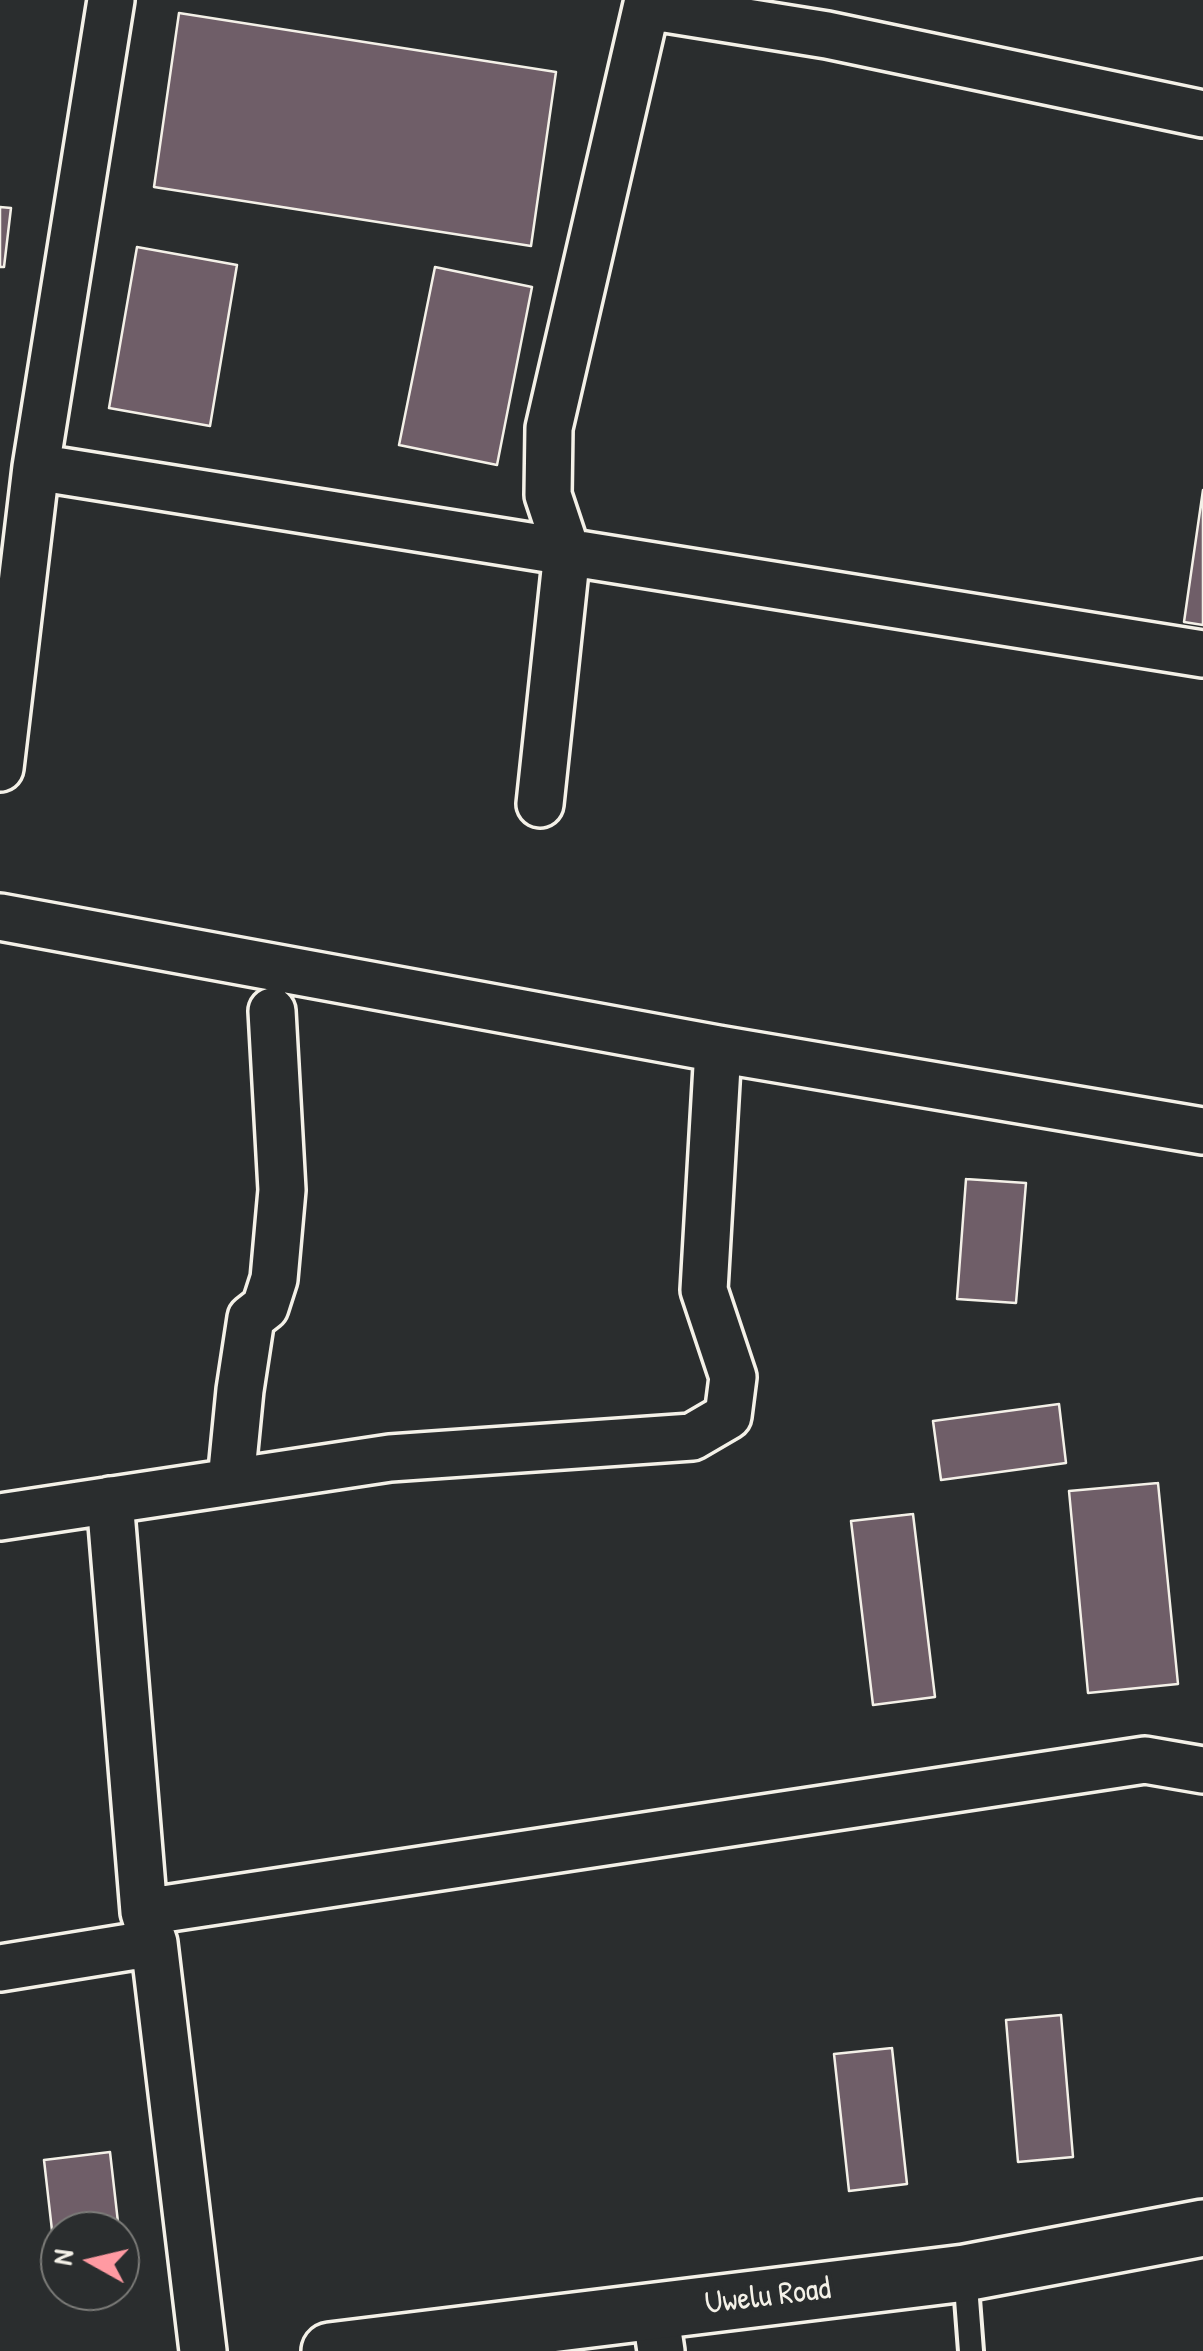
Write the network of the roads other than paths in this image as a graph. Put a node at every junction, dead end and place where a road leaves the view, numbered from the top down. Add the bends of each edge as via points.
1 (111, 0) edge
2 (648, 3) edge
3 (1203, 114) edge
4 (36, 467) junction
5 (567, 552) junction
6 (1203, 654) edge
7 (0, 768) edge
8 (540, 804) dead end
9 (0, 917) edge
10 (272, 1011) dead end
11 (718, 1048) junction
12 (1203, 1131) edge
13 (231, 1481) junction
14 (110, 1500) junction
15 (0, 1517) edge
16 (1203, 1770) edge
17 (149, 1927) junction
18 (0, 1968) edge
19 (1203, 2228) edge
20 (965, 2273) junction
21 (658, 2331) edge
22 (203, 2351) edge
23 (330, 2351) edge
24 (971, 2351) edge

1 - 4 street
2 - 3 street
2 - 5 street via 548,428 548,494
4 - 5 street
4 - 7 street
5 - 6 street
5 - 8 street
9 - 11 street
10 - 13 street via 282,1190 274,1279 265,1307 251,1318
11 - 12 street
11 - 13 street via 704,1290 733,1377 728,1416 692,1437 390,1458
13 - 14 street
14 - 15 street
14 - 17 street
16 - 17 street via 1146,1760
17 - 18 street
17 - 22 street
19 - 20 street, Uwelu Road
20 - 21 street, Uwelu Road
20 - 24 lane
21 - 23 street, Uwelu Road

